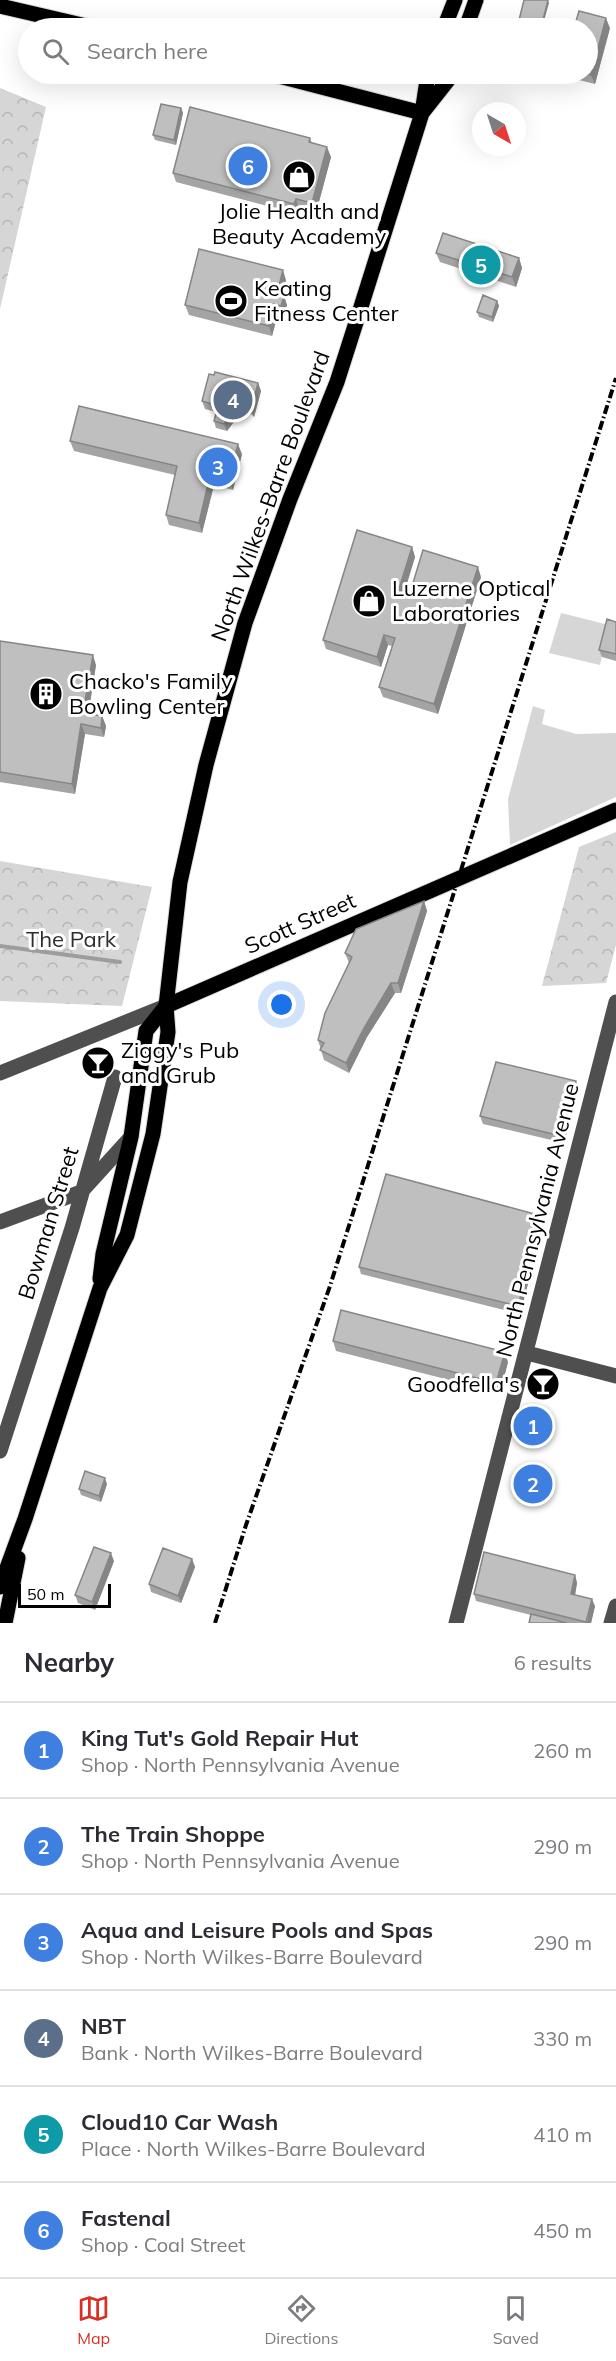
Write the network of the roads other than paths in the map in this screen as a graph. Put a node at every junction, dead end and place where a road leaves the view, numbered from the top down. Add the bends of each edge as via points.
1 (455, 0) edge
2 (476, 0) edge
3 (0, 6) edge
4 (52, 18) edge
5 (448, 18) edge
6 (470, 18) edge
7 (310, 84) edge
8 (426, 84) edge
9 (445, 84) edge
10 (422, 113) junction
11 (616, 810) edge
12 (616, 1002) edge
13 (166, 1006) junction
14 (0, 1073) edge
15 (116, 1077) dead end
16 (131, 1137) junction
17 (81, 1192) junction
18 (0, 1222) edge
19 (100, 1288) junction
20 (527, 1353) junction
21 (616, 1376) edge
22 (0, 1451) edge
23 (25, 1519) junction
24 (0, 1587) edge
25 (616, 1606) edge
26 (5, 1623) edge
27 (456, 1623) edge
28 (611, 1623) edge

1 - 5 main road
2 - 6 main road
3 - 4 main road
7 - 10 main road
8 - 10 main road, North Wilkes-Barre Boulevard
9 - 10 main road, North Wilkes-Barre Boulevard
10 - 13 main road, North Wilkes-Barre Boulevard via 337,382 243,633 191,825 180,882
11 - 13 main road, Scott Street
12 - 20 street, North Pennsylvania Avenue
13 - 14 street, Scott Street
13 - 16 main road via 146,1031
13 - 19 main road, North Wilkes-Barre Boulevard via 168,1032 153,1134 127,1235
15 - 17 street, Bowman Street
16 - 17 street
16 - 19 main road via 103,1254
17 - 18 street
17 - 22 street, Bowman Street
19 - 23 main road
20 - 21 street
20 - 27 street, North Pennsylvania Avenue
23 - 24 main road
23 - 26 main road
25 - 28 street

